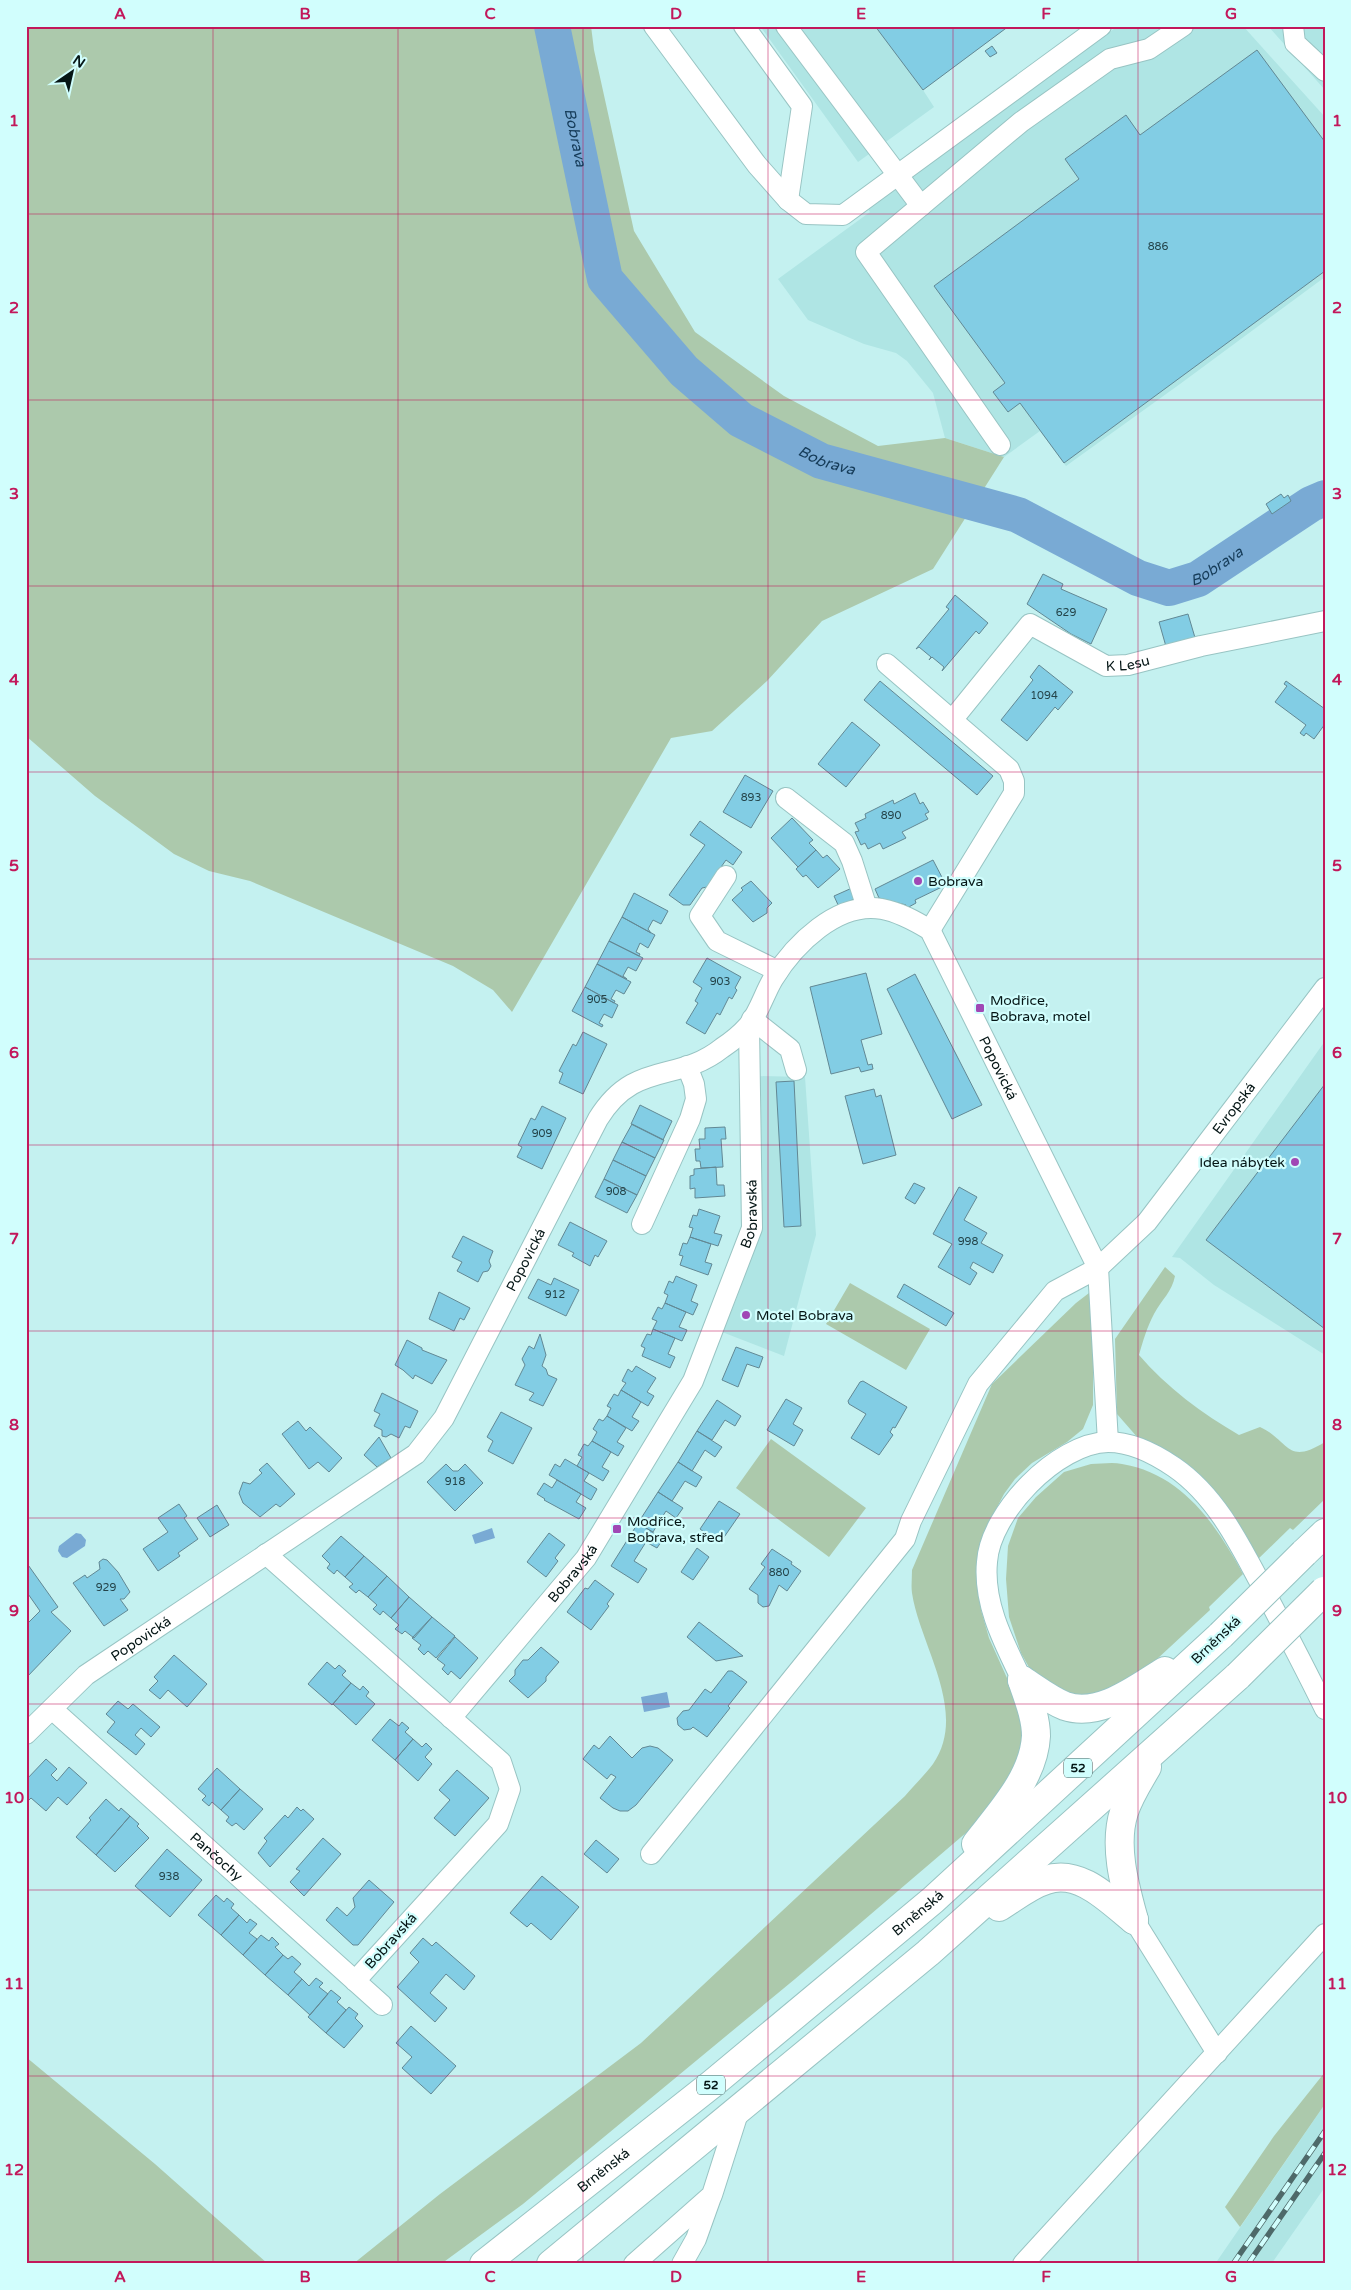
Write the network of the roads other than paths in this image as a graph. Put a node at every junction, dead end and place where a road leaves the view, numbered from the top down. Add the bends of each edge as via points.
1 (654, 26) edge
2 (744, 26) edge
3 (786, 26) edge
4 (1101, 26) edge
5 (1183, 26) edge
6 (1293, 26) edge
7 (1325, 71) edge
8 (897, 176) junction
9 (788, 200) junction
10 (921, 206) junction
11 (1000, 445) dead end
12 (1325, 620) edge
13 (887, 664) dead end
14 (954, 719) junction
15 (786, 798) dead end
16 (726, 876) dead end
17 (867, 908) junction
18 (930, 930) junction
19 (778, 971) junction
20 (1325, 988) edge
21 (751, 1023) junction
22 (687, 1066) junction
23 (796, 1070) dead end
24 (642, 1224) dead end
25 (1098, 1268) junction
26 (1108, 1442) junction
27 (1325, 1533) edge
28 (266, 1554) junction
29 (1324, 1591) edge
30 (1221, 1635) junction
31 (1022, 1680) junction
32 (52, 1708) junction
33 (1325, 1708) edge
34 (451, 1718) junction
35 (26, 1734) edge
36 (1158, 1748) junction
37 (651, 1854) dead end
38 (934, 1900) junction
39 (1134, 1920) junction
40 (1325, 1934) edge
41 (928, 1952) junction
42 (356, 1981) junction
43 (382, 2005) dead end
44 (1217, 2053) junction
45 (739, 2110) junction
46 (712, 2195) junction
47 (484, 2264) edge
48 (551, 2264) edge
49 (634, 2264) edge
50 (682, 2264) edge
51 (1023, 2264) edge

1 - 9 street via 757,165
2 - 9 street via 802,106
3 - 8 street
4 - 8 street
5 - 10 street via 1149,49 1110,59 1021,122
6 - 7 street via 1295,43
8 - 9 street via 843,216 806,214
8 - 10 street
10 - 11 street via 866,252
12 - 14 street, K Lesu via 1128,665 1106,666 1030,624
13 - 14 street
14 - 18 street via 1009,769 1014,780 1014,793
15 - 17 street via 844,843
16 - 19 street via 700,916 717,941
17 - 18 street, Popovická via 898,913
17 - 19 street, Popovická via 838,917 814,930
18 - 25 street, Popovická
19 - 21 street, Popovická
20 - 25 street, Evropská via 1147,1222
21 - 22 street, Popovická via 710,1057
21 - 23 street via 790,1049
21 - 34 street, Bobravská via 752,1228 692,1381 586,1558
22 - 24 street via 696,1099
22 - 28 street, Popovická via 634,1082 605,1107 444,1418 416,1454
25 - 26 street
25 - 37 street via 1055,1291 978,1384 905,1539
26 - 31 street via 1079,1448 1036,1478 1003,1518 993,1536 987,1560 989,1594 1000,1634
26 - 33 street via 1137,1447 1160,1459 1190,1480 1211,1503 1251,1566
27 - 30 highway, Brněnská / 52, bridge
28 - 32 street, Popovická via 86,1675
28 - 34 street
29 - 36 highway, 52, bridge via 1238,1676
30 - 31 highway via 1133,1691 1104,1705 1080,1709 1066,1706
30 - 38 highway, Brněnská / 52
31 - 38 highway via 1035,1726 1034,1749 1028,1768 1009,1801
32 - 35 street, Popovická
32 - 42 street, Pančochy
34 - 42 street, Bobravská via 500,1762 510,1789 498,1824
36 - 39 highway via 1131,1796 1121,1822 1121,1860
36 - 41 highway, 52
38 - 47 highway, Brněnská / 52 via 639,2144
39 - 41 highway via 1090,1885 1054,1878 1034,1885
39 - 44 street
40 - 44 street
41 - 45 highway, 52
42 - 43 street, Pančochy
44 - 51 street
45 - 46 street
45 - 48 highway, 52
46 - 49 street
46 - 50 street

